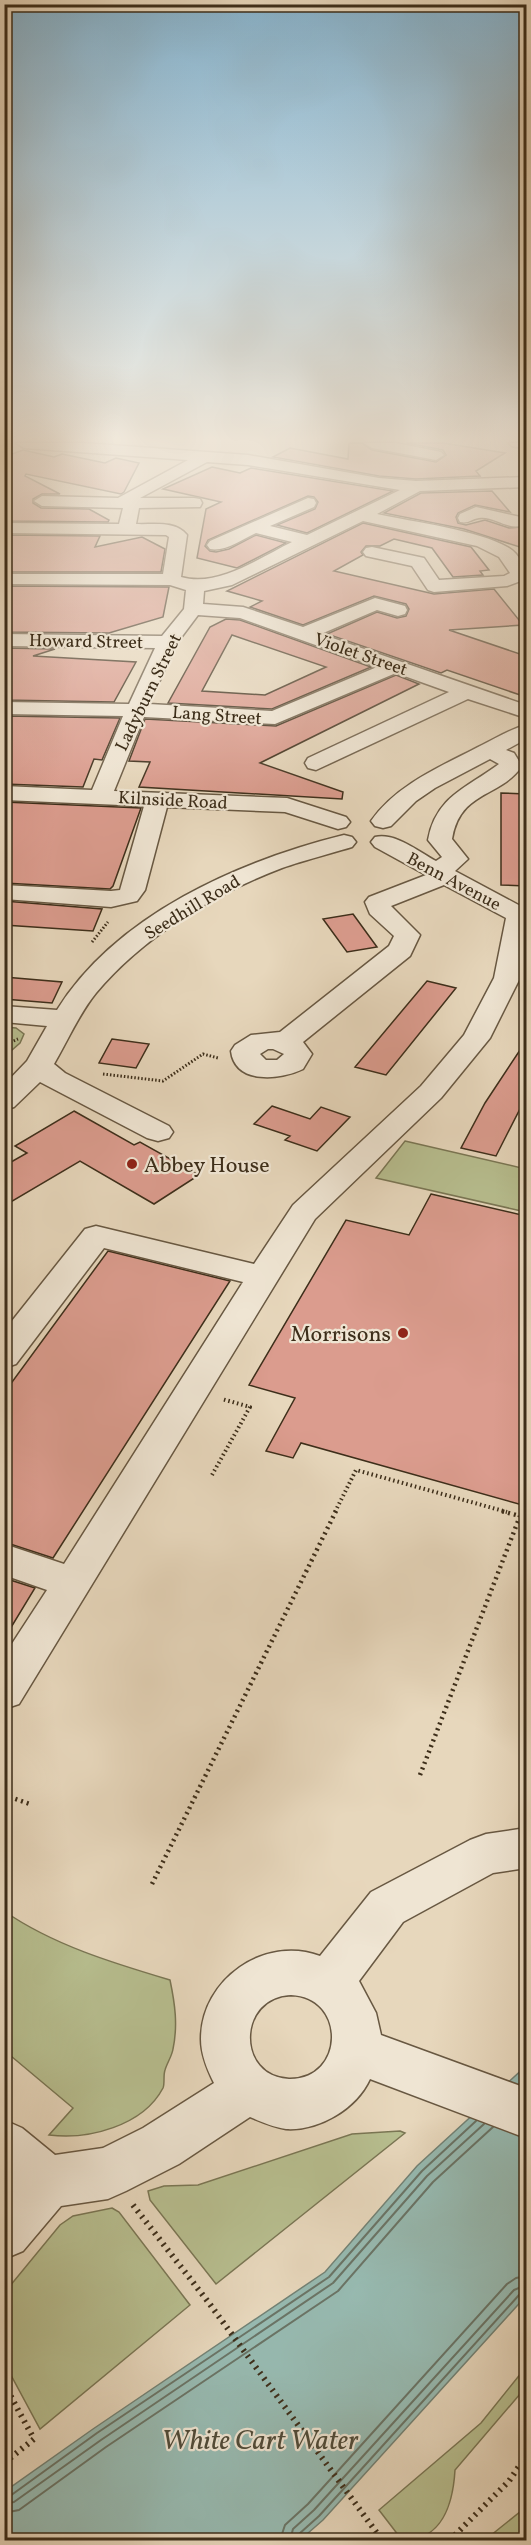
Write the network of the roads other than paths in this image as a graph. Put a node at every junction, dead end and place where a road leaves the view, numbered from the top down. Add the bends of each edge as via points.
1 (174, 562) edge
2 (265, 562) edge
3 (379, 562) edge
4 (417, 562) edge
5 (365, 569) dead end
6 (523, 572) edge
7 (4, 579) edge
8 (171, 580) junction
9 (491, 582) junction
10 (195, 587) junction
11 (502, 598) dead end
12 (193, 609) junction
13 (398, 610) dead end
14 (304, 634) junction
15 (4, 640) edge
16 (168, 642) junction
17 (395, 666) junction
18 (468, 692) junction
19 (4, 708) edge
20 (136, 710) junction
21 (526, 712) edge
22 (526, 731) edge
23 (489, 750) junction
24 (316, 764) dead end
25 (4, 793) edge
26 (100, 797) junction
27 (157, 800) junction
28 (383, 831) junction
29 (341, 832) junction
30 (440, 874) junction
31 (4, 892) edge
32 (523, 916) edge
33 (4, 1014) edge
34 (63, 1019) junction
35 (39, 1066) junction
36 (254, 1066) road end
37 (4, 1101) edge
38 (158, 1132) dead end
39 (264, 1277) junction
40 (4, 1356) edge
41 (4, 1559) edge
42 (73, 1583) junction
43 (4, 1692) edge
44 (506, 1851) edge
45 (328, 1984) junction
46 (368, 2055) junction
47 (249, 2089) junction
48 (526, 2113) edge
49 (4, 2146) edge
50 (46, 2182) junction
51 (4, 2232) edge

1 - 8 street
2 - 10 street via 226,581
3 - 5 street
4 - 9 street via 434,586
6 - 9 street via 507,581
7 - 8 street
8 - 10 street
9 - 11 street
10 - 12 street, Ladyburn Street
12 - 14 street, Violet Street via 243,613
12 - 16 street, Ladyburn Street
13 - 14 street via 375,604
14 - 17 street, Violet Street
15 - 16 street, Howard Street
16 - 20 street, Ladyburn Street
17 - 18 street, Violet Street
17 - 20 street, Lang Street via 275,718
18 - 21 street, Violet Street
18 - 24 street
19 - 20 street, Lang Street
20 - 26 street, Ladyburn Street
22 - 23 street
23 - 28 street via 408,796
23 - 30 street via 506,758 511,766 450,809 440,828 440,840 456,859
25 - 26 street, Kilnside Road
26 - 27 street, Kilnside Road
27 - 29 street, Kilnside Road via 287,805
27 - 31 street via 133,890 128,896 111,899
28 - 29 street via 361,845
28 - 30 street, Benn Avenue
29 - 34 street, Seedhill Road via 267,865 148,930 111,961
30 - 32 street, Benn Avenue
30 - 36 street via 378,902 379,909 407,935 401,950 285,1042 298,1054 293,1063 280,1069
32 - 39 street via 507,978 476,1038 431,1092 304,1212
33 - 34 street
34 - 35 street, Seedhill Road
35 - 37 street, Seedhill Road
35 - 38 street via 55,1079
39 - 40 street via 96,1236
39 - 42 street
41 - 42 street
42 - 43 street
44 - 45 street via 387,1907
45 - 46 street via 346,1999
45 - 47 street via 300,1973 277,1974 256,1982 242,1994 229,2012 224,2050 233,2071
46 - 47 street via 353,2065 340,2084 302,2103 278,2102
46 - 48 street
47 - 50 street via 161,2146 108,2173
49 - 50 street
50 - 51 street

